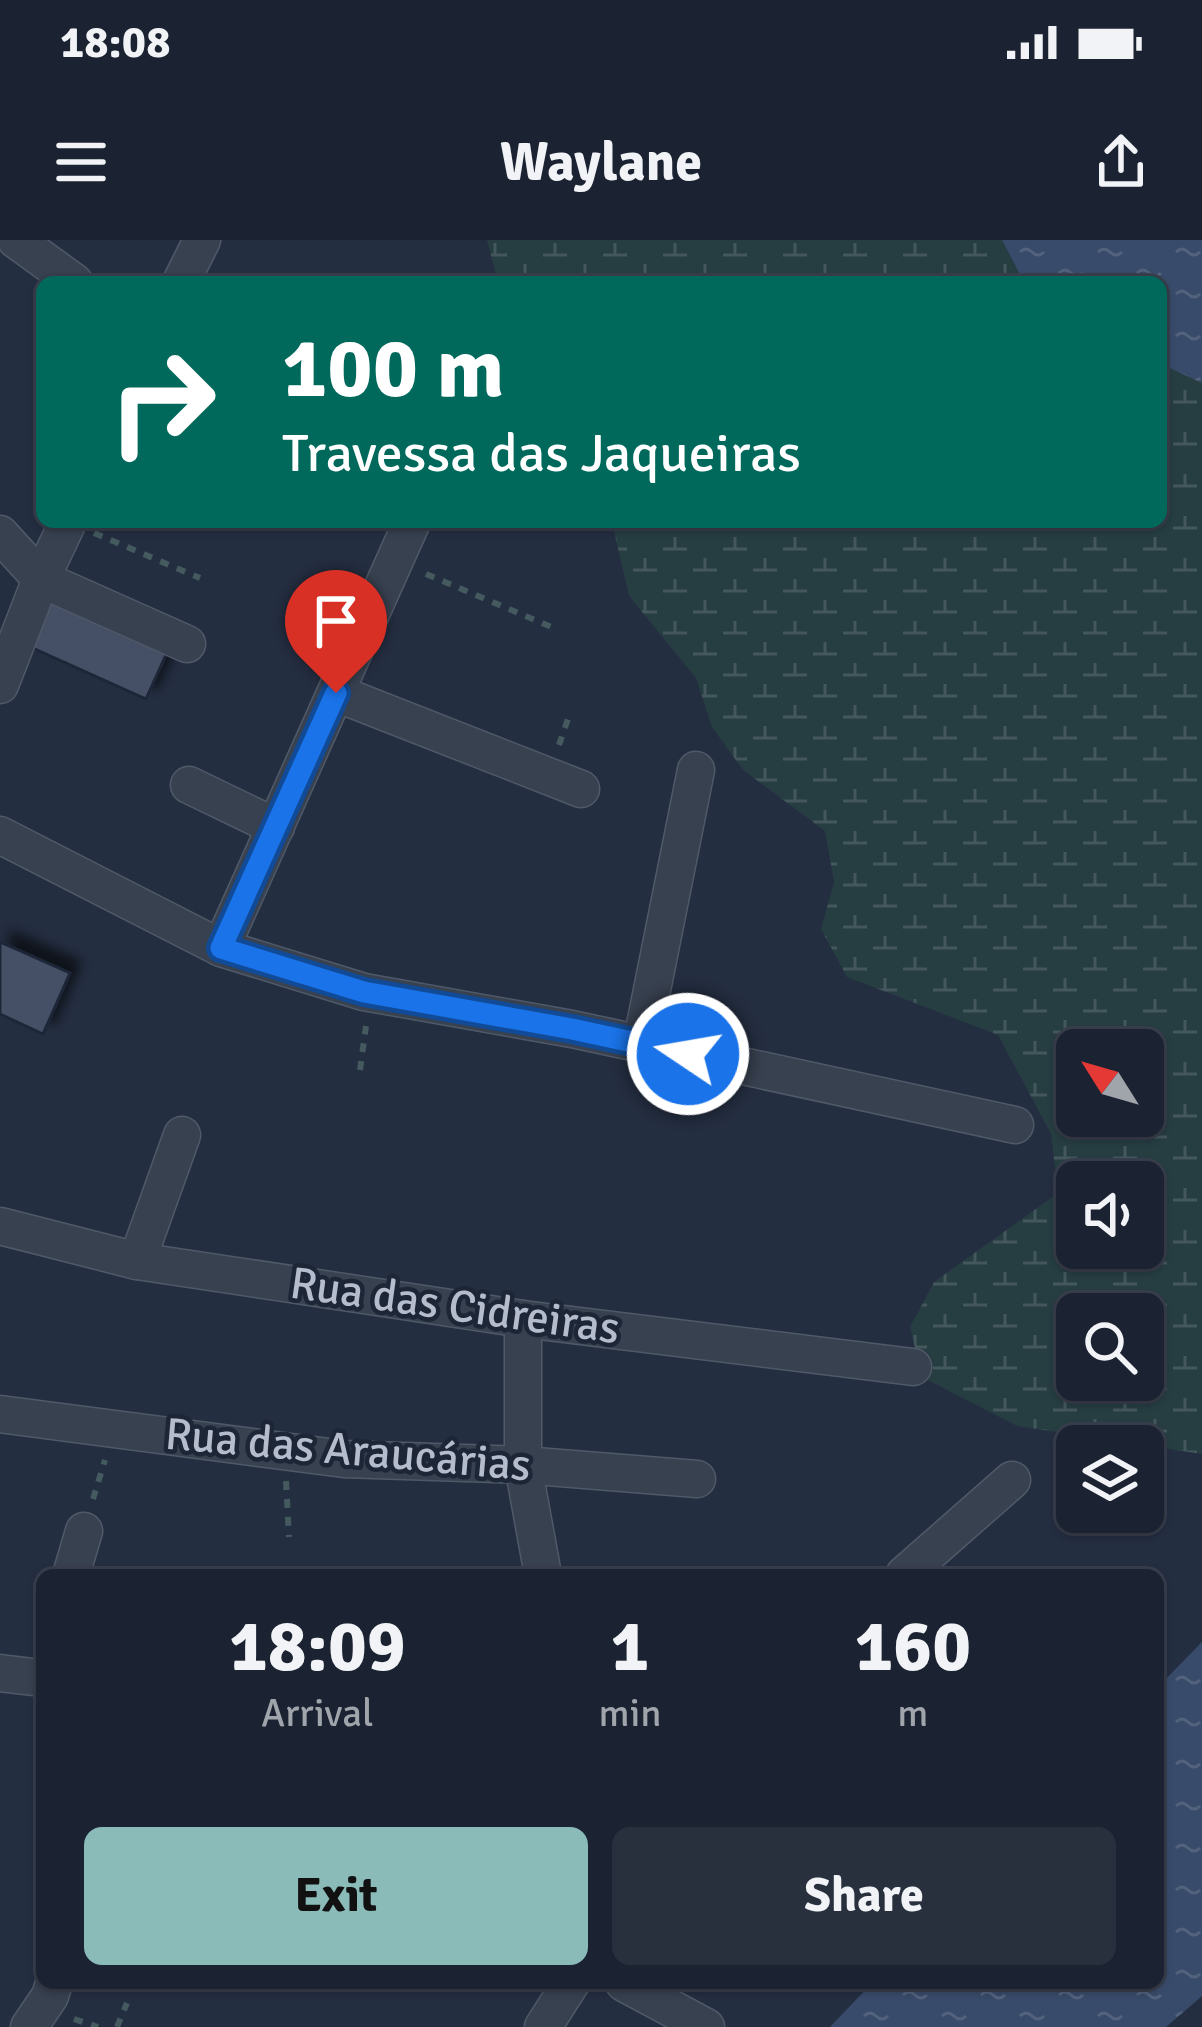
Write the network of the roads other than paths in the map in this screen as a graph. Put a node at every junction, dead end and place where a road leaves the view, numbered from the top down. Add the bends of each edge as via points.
1 (16, 240) edge
2 (202, 240) edge
3 (66, 276) edge
4 (184, 276) edge
5 (78, 528) edge
6 (409, 528) edge
7 (0, 534) edge
8 (41, 579) junction
9 (187, 644) dead end
10 (0, 685) edge
11 (336, 693) junction
12 (696, 770) dead end
13 (189, 785) dead end
14 (581, 789) dead end
15 (276, 827) junction
16 (0, 835) edge
17 (221, 948) junction
18 (641, 1045) junction
19 (1016, 1124) dead end
20 (182, 1135) dead end
21 (0, 1226) edge
22 (137, 1261) junction
23 (523, 1319) junction
24 (913, 1366) dead end
25 (0, 1414) edge
26 (523, 1465) junction
27 (697, 1478) dead end
28 (1012, 1480) dead end
29 (84, 1532) road end
30 (73, 1569) edge
31 (542, 1569) edge
32 (911, 1569) edge
33 (0, 1673) edge
34 (36, 1676) edge
35 (52, 1989) edge
36 (567, 1989) edge
37 (635, 1989) edge
38 (29, 2027) edge
39 (543, 2027) edge
40 (706, 2027) edge

1 - 3 street
2 - 4 street
5 - 8 street
6 - 11 street
7 - 8 street
8 - 9 street
8 - 10 street
11 - 14 street
11 - 15 street
12 - 18 street
13 - 15 street
15 - 17 street
16 - 17 street
17 - 18 street via 370,992
18 - 19 street
20 - 22 street
21 - 22 street, Rua das Cidreiras
22 - 23 street, Rua das Cidreiras
23 - 24 street, Rua das Cidreiras
23 - 26 street
25 - 26 street, Rua das Araucárias via 344,1459
26 - 27 street, Rua das Araucárias
26 - 31 street
28 - 32 street
29 - 30 street
33 - 34 street
35 - 38 street
36 - 39 street
37 - 40 street

